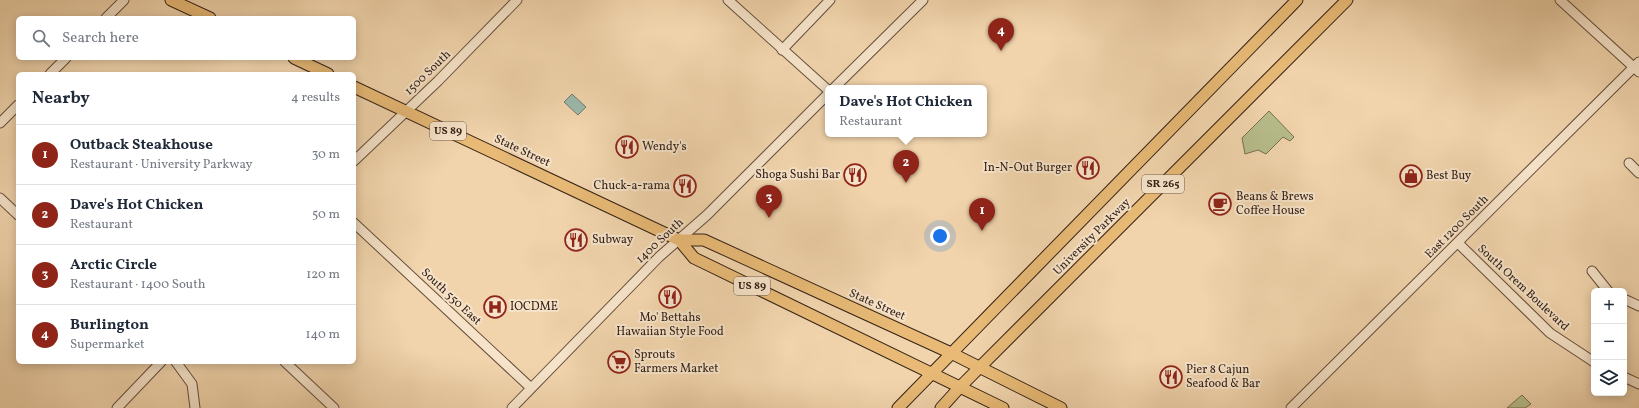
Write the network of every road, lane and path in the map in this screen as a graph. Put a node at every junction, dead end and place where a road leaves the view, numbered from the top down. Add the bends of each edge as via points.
1 (124, 0) edge
2 (171, 0) edge
3 (517, 0) edge
4 (728, 0) edge
5 (830, 0) edge
6 (923, 0) edge
7 (1297, 0) edge
8 (1347, 0) edge
9 (1560, 0) edge
10 (108, 16) edge
11 (206, 16) edge
12 (782, 50) junction
13 (64, 60) edge
14 (298, 60) edge
15 (1637, 67) edge
16 (52, 72) edge
17 (324, 72) edge
18 (837, 85) edge
19 (825, 87) edge
20 (356, 88) edge
21 (825, 97) edge
22 (16, 107) edge
23 (406, 111) junction
24 (0, 123) edge
25 (356, 159) edge
26 (1629, 163) dead end
27 (1639, 173) edge
28 (0, 198) edge
29 (16, 213) edge
30 (356, 225) edge
31 (679, 240) junction
32 (1458, 243) junction
33 (1592, 271) dead end
34 (1606, 288) edge
35 (1627, 300) edge
36 (1639, 306) edge
37 (951, 353) junction
38 (1591, 360) edge
39 (159, 364) edge
40 (177, 364) edge
41 (287, 364) edge
42 (980, 368) junction
43 (932, 373) junction
44 (1627, 378) edge
45 (1639, 384) edge
46 (960, 387) junction
47 (531, 388) junction
48 (117, 408) edge
49 (195, 408) edge
50 (334, 408) edge
51 (512, 408) edge
52 (898, 408) edge
53 (941, 408) edge
54 (1003, 408) edge
55 (1060, 408) edge
56 (1291, 408) edge

1 - 10 street
2 - 11 main road
3 - 23 street, 1500 South
4 - 12 street
5 - 12 street
6 - 18 street
7 - 37 main road, University Parkway / SR 265
8 - 42 main road, University Parkway / SR 265
9 - 15 street
12 - 19 street
13 - 16 street
14 - 17 main road
15 - 32 street, East 1200 South
20 - 23 main road, State Street / US 89
21 - 31 street, 1400 South
22 - 24 street
23 - 25 street, 1500 South
23 - 31 main road, State Street / US 89
26 - 27 street
28 - 29 street
30 - 47 street, South 550 East
31 - 37 main road, State Street / US 89 via 704,240
31 - 43 main road, State Street / US 89 via 694,258
31 - 47 street, 1400 South via 658,257
32 - 38 street, South Orem Boulevard via 1550,333
32 - 56 street, East 1200 South
33 - 34 street
35 - 36 street
37 - 42 main road, State Street / US 89
37 - 43 main road, University Parkway / SR 265
39 - 48 street
40 - 49 street via 192,384
41 - 50 street
42 - 46 main road, University Parkway / SR 265
42 - 55 main road, State Street / US 89
43 - 46 main road, State Street / US 89
43 - 52 main road, University Parkway / SR 265
44 - 45 street
46 - 53 main road, University Parkway / SR 265
46 - 54 main road, State Street / US 89
47 - 51 street, 1400 South

